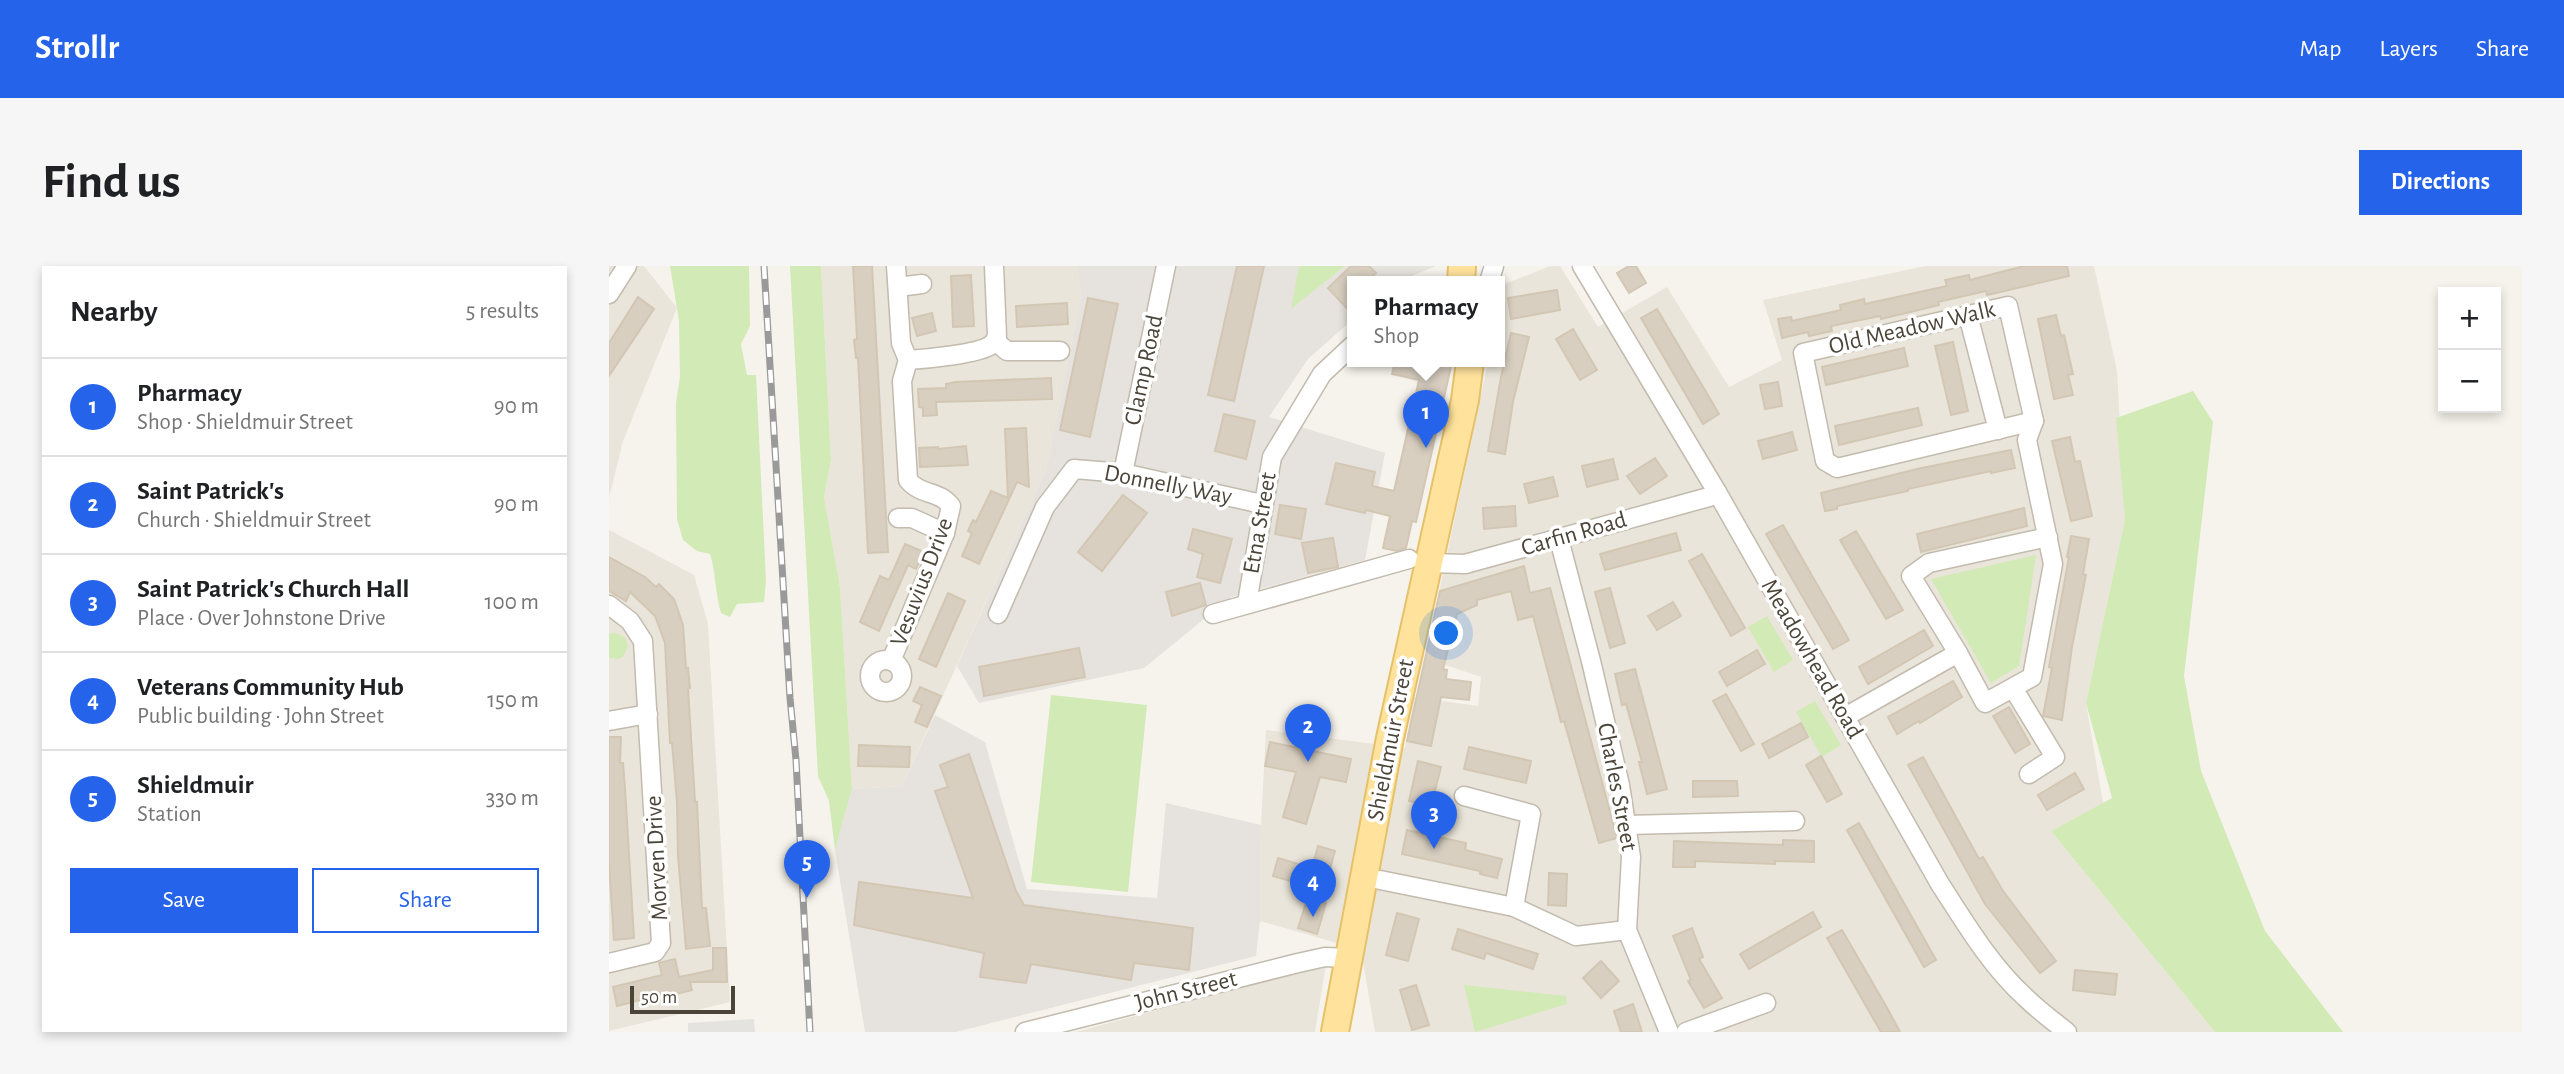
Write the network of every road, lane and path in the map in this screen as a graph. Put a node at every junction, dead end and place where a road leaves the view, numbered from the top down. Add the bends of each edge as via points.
1 (627, 266) edge
2 (896, 266) edge
3 (994, 266) edge
4 (1166, 266) edge
5 (1583, 266) edge
6 (922, 284) dead end
7 (898, 287) junction
8 (609, 294) edge
9 (1968, 315) junction
10 (995, 341) junction
11 (1061, 351) dead end
12 (1347, 351) edge
13 (908, 360) junction
14 (1469, 367) edge
15 (2034, 421) junction
16 (1998, 430) junction
17 (1123, 473) junction
18 (1717, 492) junction
19 (1262, 504) junction
20 (898, 518) dead end
21 (945, 533) junction
22 (2048, 537) junction
23 (1559, 539) junction
24 (1419, 561) junction
25 (1247, 603) junction
26 (609, 605) edge
27 (998, 614) dead end
28 (1213, 614) dead end
29 (1958, 653) junction
30 (891, 661) dead end
31 (2013, 688) junction
32 (647, 714) junction
33 (1845, 717) junction
34 (609, 722) edge
35 (2029, 774) dead end
36 (1464, 796) dead end
37 (1795, 821) dead end
38 (1626, 825) junction
39 (1380, 880) dead end
40 (1514, 907) junction
41 (1627, 930) junction
42 (1347, 958) junction
43 (609, 963) edge
44 (1766, 1003) dead end
45 (1025, 1032) edge
46 (1335, 1032) edge
47 (1669, 1032) edge
48 (1686, 1032) edge
49 (2067, 1032) edge

1 - 8 street
2 - 7 street
3 - 10 street
4 - 17 street, Clamp Road
5 - 18 street, Meadowhead Road
6 - 7 street
7 - 13 street via 901,343
9 - 15 street, Old Meadow Walk via 2008,306
9 - 16 street
9 - 16 street, Old Meadow Walk via 1803,353 1825,461 1837,468
10 - 11 street via 1007,351
10 - 13 street via 982,349
12 - 19 street, Etna Street via 1322,374 1272,457
13 - 21 street, Vesuvius Drive via 902,381 908,480 915,489 936,493 951,506
14 - 24 main road, Shieldmuir Street via 1465,400
15 - 16 street, Old Meadow Walk
15 - 22 street via 2027,440
17 - 19 street, Donnelly Way
17 - 27 street, Donnelly Way via 1074,469 1045,507
18 - 23 street, Carfin Road
18 - 33 street, Meadowhead Road
19 - 25 street, Etna Street
20 - 21 street via 912,518
21 - 30 street, Vesuvius Drive
22 - 29 street via 1929,563 1911,576
22 - 31 street via 2053,564 2032,677
23 - 24 street, Carfin Road via 1465,564
23 - 38 street, Charles Street
24 - 25 street, Carfin Road
24 - 42 main road, Shieldmuir Street via 1375,825
25 - 28 street, Carfin Road
26 - 32 street, Morven Drive via 630,621 643,641
29 - 31 street via 1985,703
29 - 33 street
31 - 35 street via 2055,757
32 - 34 street
32 - 43 street, Morven Drive via 661,943 655,952
33 - 49 street, Meadowhead Road via 1975,939 2024,997
36 - 40 street via 1531,814
37 - 38 street
38 - 41 street, Charles Street via 1631,857
39 - 40 street
40 - 41 street via 1576,936
41 - 47 street, Charles Street
42 - 45 street, John Street via 1298,963
42 - 46 main road, Shieldmuir Street
44 - 48 street

